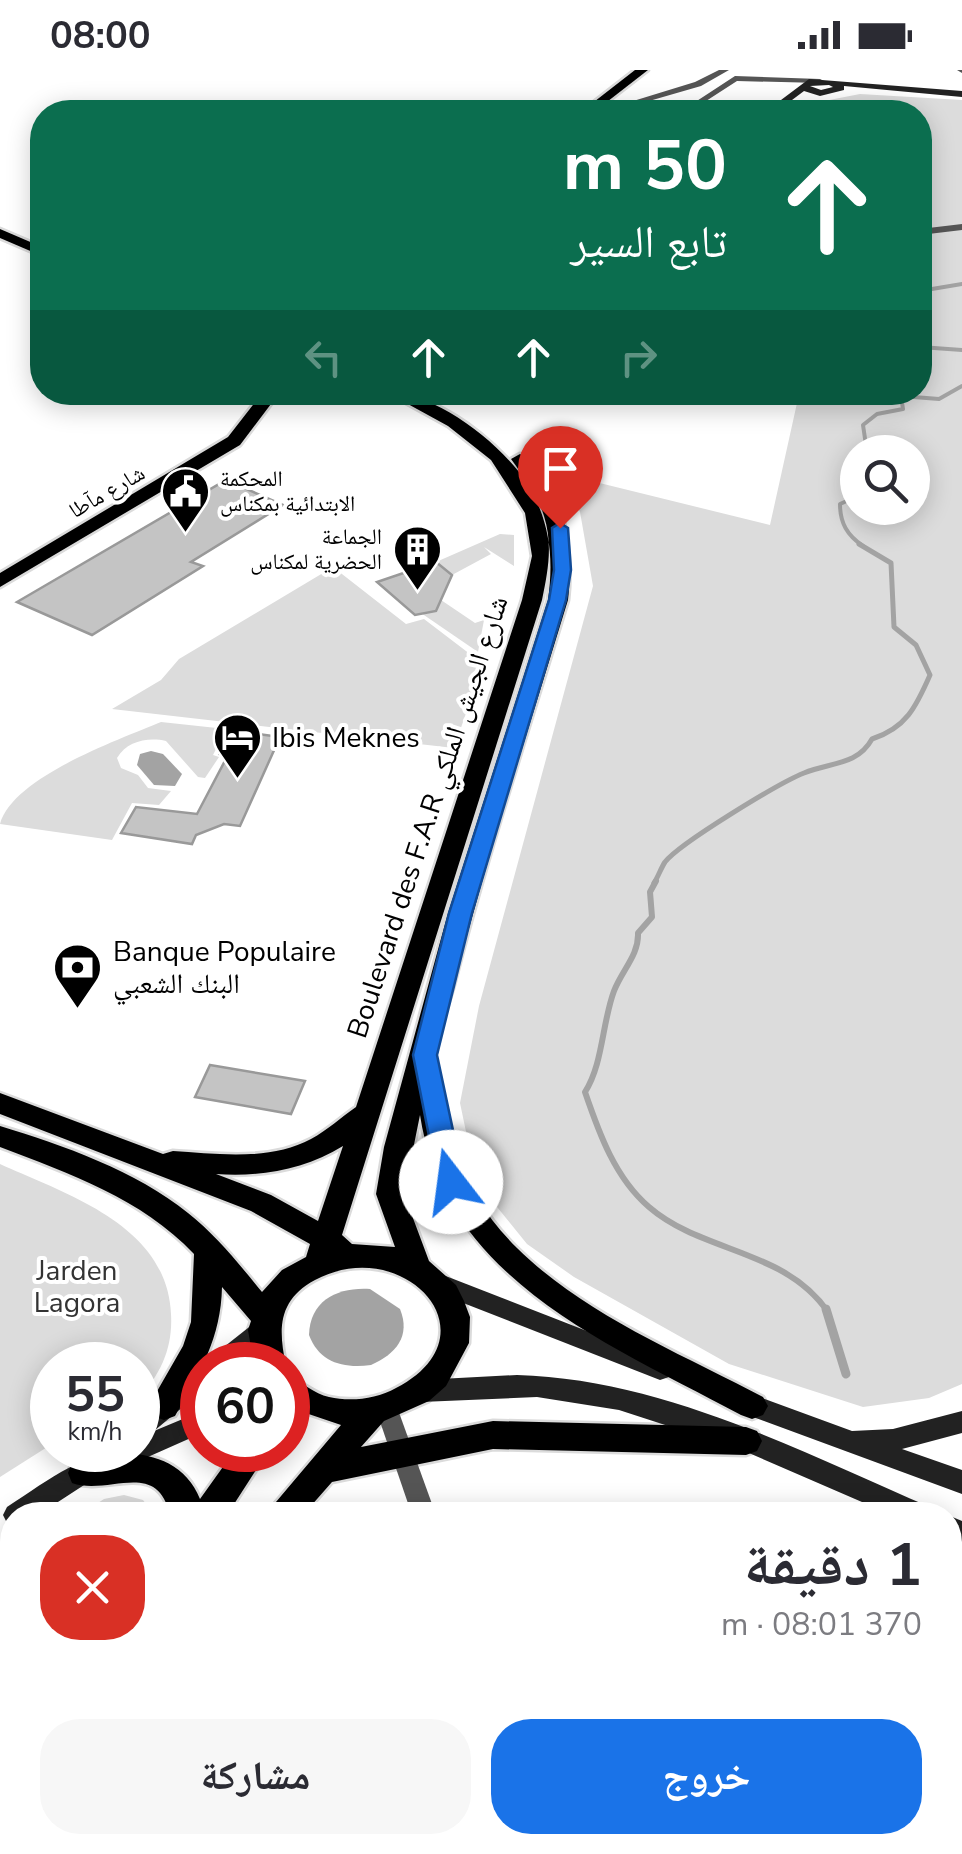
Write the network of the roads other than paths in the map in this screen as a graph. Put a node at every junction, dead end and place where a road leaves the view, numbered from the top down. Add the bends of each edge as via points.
1 (642, 70) edge
2 (660, 70) edge
3 (725, 70) edge
4 (776, 79) junction
5 (698, 84) junction
6 (803, 86) junction
7 (827, 87) junction
8 (718, 89) junction
9 (962, 94) edge
10 (603, 100) edge
11 (620, 100) edge
12 (643, 100) edge
13 (702, 100) edge
14 (789, 100) edge
15 (791, 100) edge
16 (962, 227) edge
17 (0, 229) edge
18 (932, 231) edge
19 (30, 243) edge
20 (243, 405) edge
21 (262, 405) edge
22 (420, 405) edge
23 (446, 405) edge
24 (0, 565) edge
25 (0, 581) edge
26 (425, 1055) junction
27 (0, 1103) edge
28 (367, 1111) junction
29 (0, 1136) edge
30 (143, 1159) junction
31 (209, 1251) junction
32 (321, 1251) junction
33 (427, 1275) junction
34 (264, 1324) junction
35 (244, 1342) edge
36 (267, 1342) edge
37 (422, 1391) junction
38 (180, 1395) edge
39 (310, 1401) edge
40 (752, 1406) junction
41 (164, 1408) junction
42 (380, 1409) junction
43 (160, 1411) edge
44 (962, 1422) edge
45 (180, 1432) edge
46 (845, 1440) junction
47 (746, 1441) junction
48 (398, 1452) junction
49 (324, 1469) junction
50 (238, 1472) edge
51 (84, 1473) junction
52 (962, 1482) edge
53 (37, 1502) edge
54 (185, 1502) edge
55 (217, 1502) edge
56 (294, 1502) edge
57 (419, 1502) edge
58 (890, 1502) edge

1 - 10 main road
2 - 11 main road
3 - 5 street
4 - 6 street
4 - 7 street
4 - 8 street via 735,78
5 - 8 street
5 - 12 street
6 - 7 main road
6 - 14 main road
7 - 9 main road
7 - 15 main road
8 - 13 street
16 - 18 street
17 - 19 main road
20 - 24 main road via 211,442
21 - 25 main road, شارع مآطا via 234,441
22 - 28 main road, Boulevard des F.A.R شارع الجيش الملكي via 454,422 498,458 534,512 541,556
23 - 26 main road, Boulevard des F.A.R شارع الجيش الملكي via 511,449 542,488 563,548 558,600 460,913
26 - 33 main road, Boulevard des F.A.R شارع الجيش الملكي via 390,1194
26 - 40 main road via 451,1182 499,1252 545,1291
27 - 30 main road
28 - 30 main road via 336,1141 304,1156 226,1165
28 - 32 main road, Boulevard des F.A.R شارع الجيش الملكي
29 - 31 main road via 127,1190 174,1218
30 - 32 main road via 261,1202
31 - 34 main road
31 - 41 main road via 206,1322
32 - 33 main road via 398,1258
32 - 34 main road via 276,1294
33 - 37 main road, Boulevard des F.A.R شارع الجيش الملكي via 454,1315 453,1350
33 - 40 main road
34 - 35 main road
34 - 36 main road
37 - 42 main road
37 - 47 main road via 572,1390
38 - 41 main road
39 - 42 main road via 340,1411
40 - 46 main road
41 - 43 main road
42 - 48 street
42 - 49 main road
44 - 46 main road via 892,1440
45 - 51 main road
46 - 52 main road
47 - 48 main road via 493,1435
47 - 58 main road
48 - 49 main road
48 - 57 street
49 - 56 main road
50 - 55 main road
51 - 53 main road
51 - 54 main road via 124,1466 161,1472

